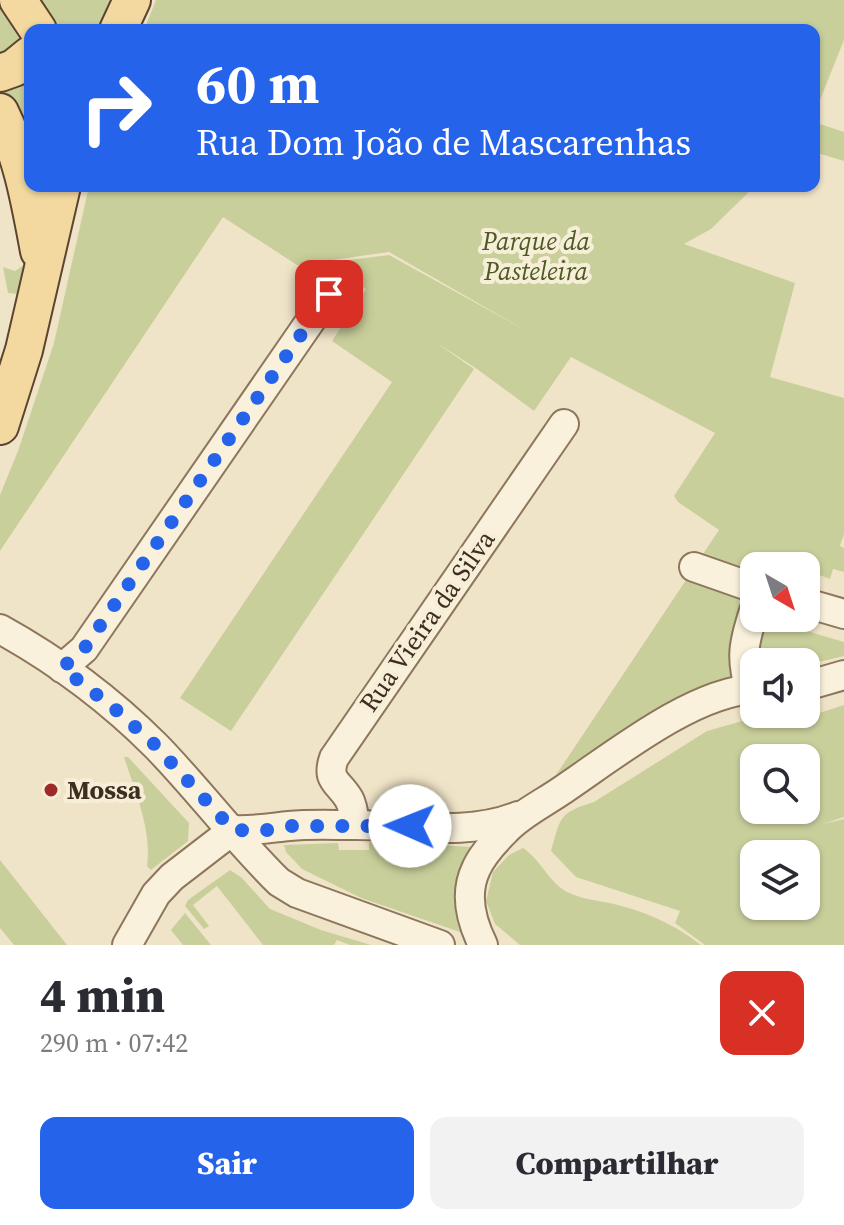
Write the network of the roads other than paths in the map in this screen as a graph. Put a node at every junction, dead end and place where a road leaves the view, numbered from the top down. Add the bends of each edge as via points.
1 (18, 0) edge
2 (132, 0) edge
3 (34, 24) edge
4 (121, 24) edge
5 (24, 60) edge
6 (0, 73) edge
7 (0, 112) edge
8 (24, 178) edge
9 (27, 192) edge
10 (61, 192) edge
11 (42, 269) junction
12 (329, 294) dead end
13 (564, 424) dead end
14 (0, 426) edge
15 (694, 567) dead end
16 (740, 583) edge
17 (820, 607) edge
18 (844, 614) edge
19 (0, 629) edge
20 (62, 668) junction
21 (844, 675) edge
22 (820, 682) edge
23 (740, 692) edge
24 (529, 811) junction
25 (355, 825) junction
26 (233, 830) junction
27 (127, 945) edge
28 (440, 945) edge
29 (483, 945) edge

1 - 3 main road
2 - 4 main road
5 - 6 main road
7 - 8 main road
9 - 11 main road
10 - 11 main road
11 - 14 main road
12 - 20 street via 84,649
13 - 25 street, Rua Vieira da Silva via 334,758 332,778 351,801
15 - 16 street
17 - 18 street
19 - 20 street
20 - 26 street via 154,744
21 - 22 street
23 - 24 street via 669,719
24 - 25 street via 505,822 464,827
24 - 29 street via 507,828 472,879 469,906
25 - 26 street
26 - 27 street via 156,894
26 - 28 street via 266,870 297,893

